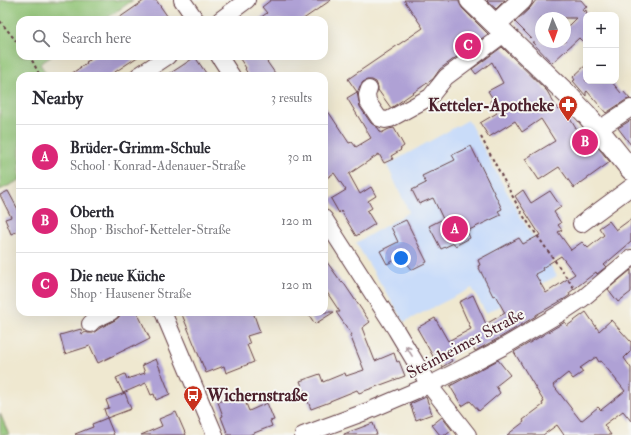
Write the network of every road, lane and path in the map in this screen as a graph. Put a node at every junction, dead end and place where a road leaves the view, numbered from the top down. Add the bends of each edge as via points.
1 (182, 0) edge
2 (247, 0) edge
3 (470, 0) edge
4 (522, 0) edge
5 (193, 16) edge
6 (225, 16) edge
7 (0, 21) edge
8 (500, 29) junction
9 (16, 41) edge
10 (31, 60) edge
11 (162, 60) edge
12 (222, 60) edge
13 (38, 72) edge
14 (144, 72) edge
15 (229, 72) edge
16 (370, 89) dead end
17 (631, 108) edge
18 (599, 129) junction
19 (480, 137) dead end
20 (631, 170) edge
21 (631, 187) edge
22 (328, 224) edge
23 (581, 224) dead end
24 (631, 258) edge
25 (582, 299) junction
26 (102, 316) edge
27 (165, 316) edge
28 (90, 324) dead end
29 (429, 385) junction
30 (213, 434) edge
31 (303, 435) edge
32 (468, 435) edge

1 - 5 street
2 - 6 street
3 - 8 main road
4 - 8 main road
7 - 9 path
8 - 16 street via 497,39 446,77 430,96 390,119 380,118 368,102 367,95
8 - 18 main road
10 - 13 path
11 - 14 street
12 - 15 street
17 - 18 street
18 - 20 main road
19 - 25 path via 522,214
21 - 23 street
29 -> 22 street
24 - 25 street, Steinheimer Straße
25 - 29 street, Steinheimer Straße via 503,347
26 - 28 street
27 - 30 street
29 - 31 street, Steinheimer Straße
29 - 32 street

